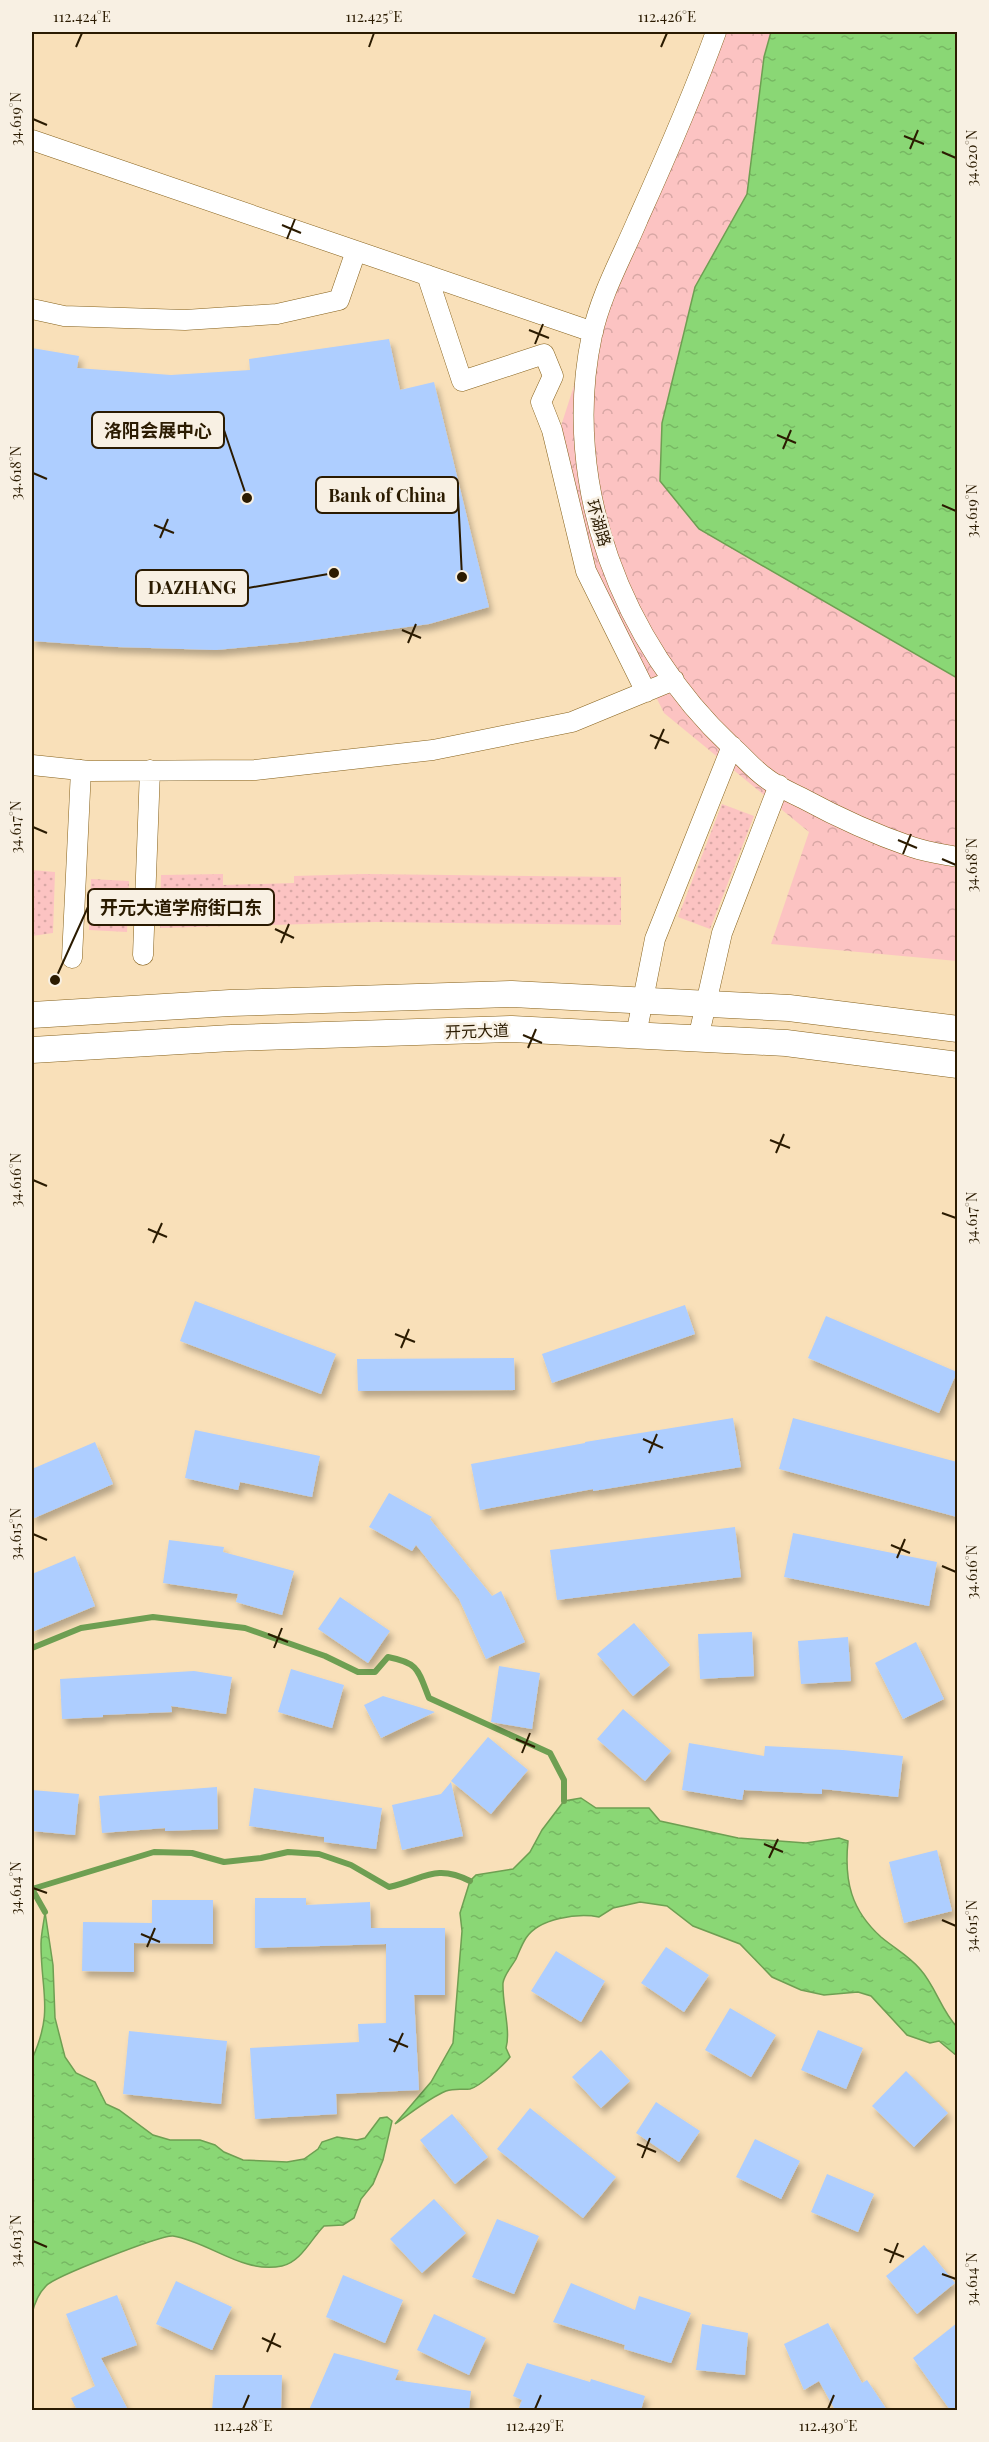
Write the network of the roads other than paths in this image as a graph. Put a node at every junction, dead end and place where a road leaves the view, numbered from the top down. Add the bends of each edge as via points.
1 (716, 32) edge
2 (32, 140) edge
3 (356, 251) junction
4 (427, 275) junction
5 (32, 309) edge
6 (593, 332) junction
7 (674, 680) junction
8 (646, 692) junction
9 (732, 746) junction
10 (32, 765) edge
11 (81, 770) junction
12 (150, 770) junction
13 (779, 785) junction
14 (957, 857) edge
15 (143, 955) dead end
16 (72, 958) dead end
17 (643, 1001) junction
18 (705, 1004) junction
19 (32, 1015) edge
20 (957, 1029) edge
21 (636, 1035) junction
22 (698, 1039) junction
23 (32, 1050) edge
24 (957, 1065) edge

1 - 6 street, 环湖路 via 695,90 604,294
2 - 3 street
3 - 4 street
3 - 5 street via 339,300 277,314 185,320 64,316
4 - 6 street
4 - 8 street via 462,381 544,354 553,376 541,402 552,430 586,571
6 - 7 street, 环湖路 via 582,416 587,483 623,595 649,645
7 - 8 street
7 - 9 street, 环湖路 via 711,727
8 - 12 street via 572,722 434,750 255,770
9 - 13 street, 环湖路
9 - 17 street via 655,939
10 - 11 street
11 - 12 street
11 - 16 street
12 - 15 street
13 - 14 street, 环湖路 via 838,817 913,847
13 - 18 street via 722,933
17 - 18 main road
17 - 19 main road via 512,994 230,1003
17 - 21 street
18 - 20 main road via 789,1008
18 - 22 street
21 - 22 main road, 开元大道
21 - 23 main road, 开元大道 via 512,1029 231,1038
22 - 24 main road, 开元大道 via 786,1043

